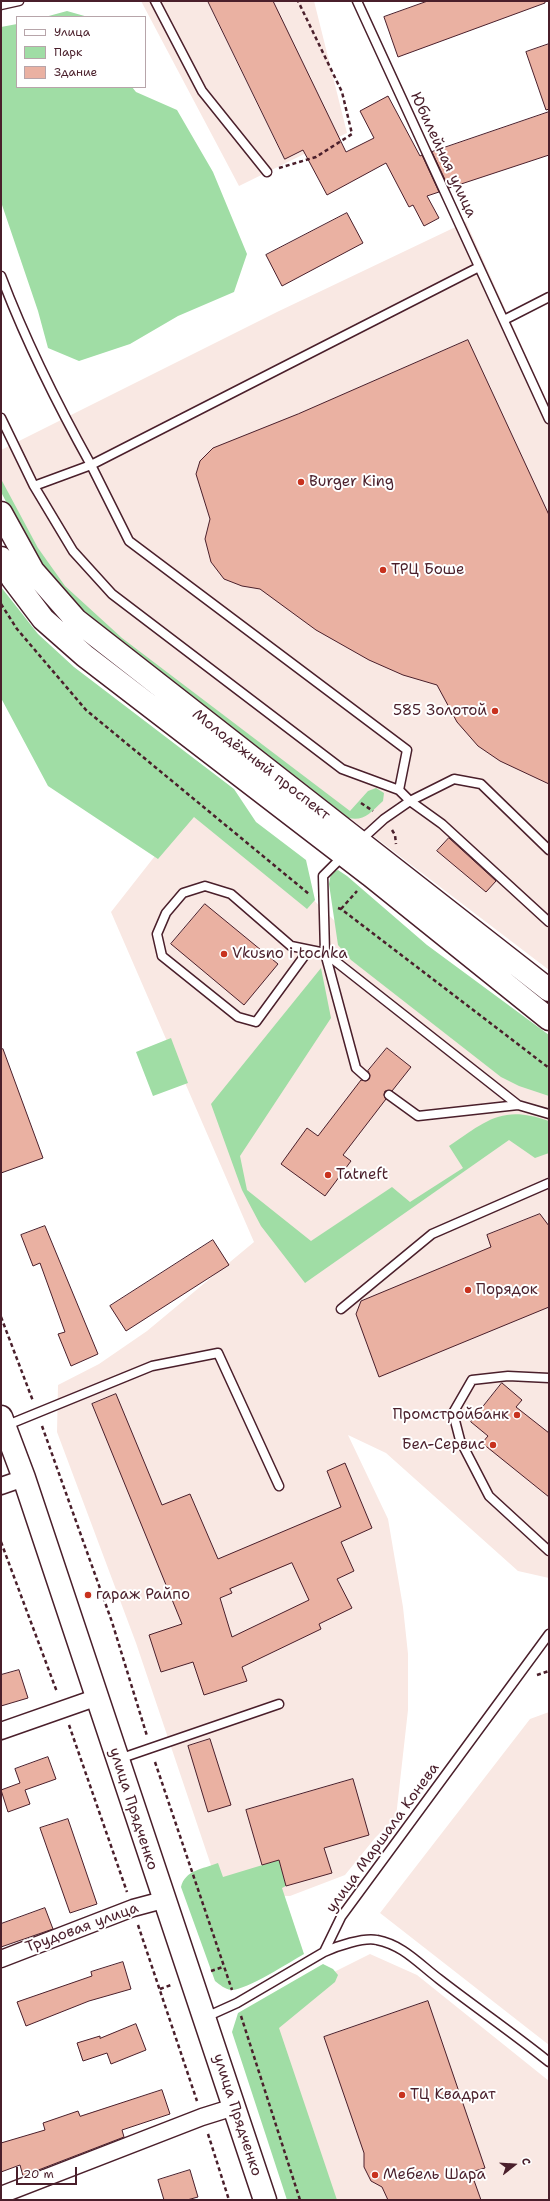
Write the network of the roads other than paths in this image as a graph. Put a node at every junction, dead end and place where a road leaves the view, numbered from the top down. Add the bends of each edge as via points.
1 (19, 1) edge
2 (155, 1) edge
3 (357, 1) edge
4 (1, 5) edge
5 (267, 172) road end
6 (479, 267) junction
7 (1, 276) edge
8 (549, 297) edge
9 (504, 320) junction
10 (1, 418) edge
11 (549, 418) edge
12 (90, 465) junction
13 (34, 486) junction
14 (1, 513) edge
15 (1, 558) edge
16 (400, 790) junction
17 (410, 801) junction
18 (352, 849) junction
19 (549, 850) edge
20 (549, 922) edge
21 (308, 951) junction
22 (325, 953) junction
23 (549, 990) edge
24 (549, 1018) edge
25 (365, 1076) dead end
26 (389, 1095) dead end
27 (518, 1105) junction
28 (549, 1114) edge
29 (549, 1182) edge
30 (341, 1309) dead end
31 (549, 1378) edge
32 (3, 1422) edge
33 (24, 1478) junction
34 (1, 1486) edge
35 (279, 1486) dead end
36 (549, 1551) edge
37 (549, 1634) edge
38 (95, 1698) junction
39 (279, 1704) dead end
40 (1, 1731) edge
41 (117, 1759) junction
42 (163, 1900) junction
43 (324, 1952) junction
44 (1, 1958) edge
45 (204, 2017) junction
46 (549, 2062) edge
47 (234, 2108) junction
48 (1, 2195) edge
49 (265, 2200) edge

1 - 4 lane
2 - 5 lane via 202,91
3 - 6 lane, Юбилейная улица
6 - 9 lane, Юбилейная улица
6 - 12 lane
7 - 12 lane via 18,322 54,399
8 - 9 lane
9 - 11 lane, Юбилейная улица
10 - 13 lane
12 - 13 lane
12 - 16 lane via 130,541 407,750
13 - 16 lane via 73,551 112,594 342,769
14 - 18 main road, Молодёжный проспект via 33,571 76,620
15 - 18 main road, Молодёжный проспект via 12,578 43,620 85,656
16 - 17 lane
17 - 18 lane via 384,819
17 - 19 lane via 454,778 481,784
17 - 20 lane via 442,824
18 - 22 lane via 323,876
18 - 23 main road, Молодёжный проспект
18 - 24 main road, Молодёжный проспект via 370,875
21 - 21 lane via 291,946 231,894 205,886 183,893 166,913 157,934 162,956 238,1018 256,1022
21 - 22 lane
22 - 25 lane via 356,1068
22 - 27 lane
26 - 27 lane via 418,1116
27 - 28 lane
29 - 30 lane via 432,1234
31 - 36 lane via 508,1376 472,1380 453,1413 460,1440 489,1496
32 - 33 main road, улица Прядченко
32 - 35 lane via 152,1366 218,1353
33 - 34 street
33 - 38 main road, улица Прядченко
37 - 43 lane, улица Маршала Конева via 341,1917
38 - 40 street
38 - 41 main road, улица Прядченко
39 - 41 lane
41 - 42 main road, улица Прядченко
42 - 44 street, Трудовая улица via 133,1908
42 - 45 main road, улица Прядченко
43 - 45 lane via 236,2003
43 - 46 lane via 339,1945 376,1940 401,1948
45 - 47 main road, улица Прядченко
47 - 48 street via 202,2117
47 - 49 main road, улица Прядченко

